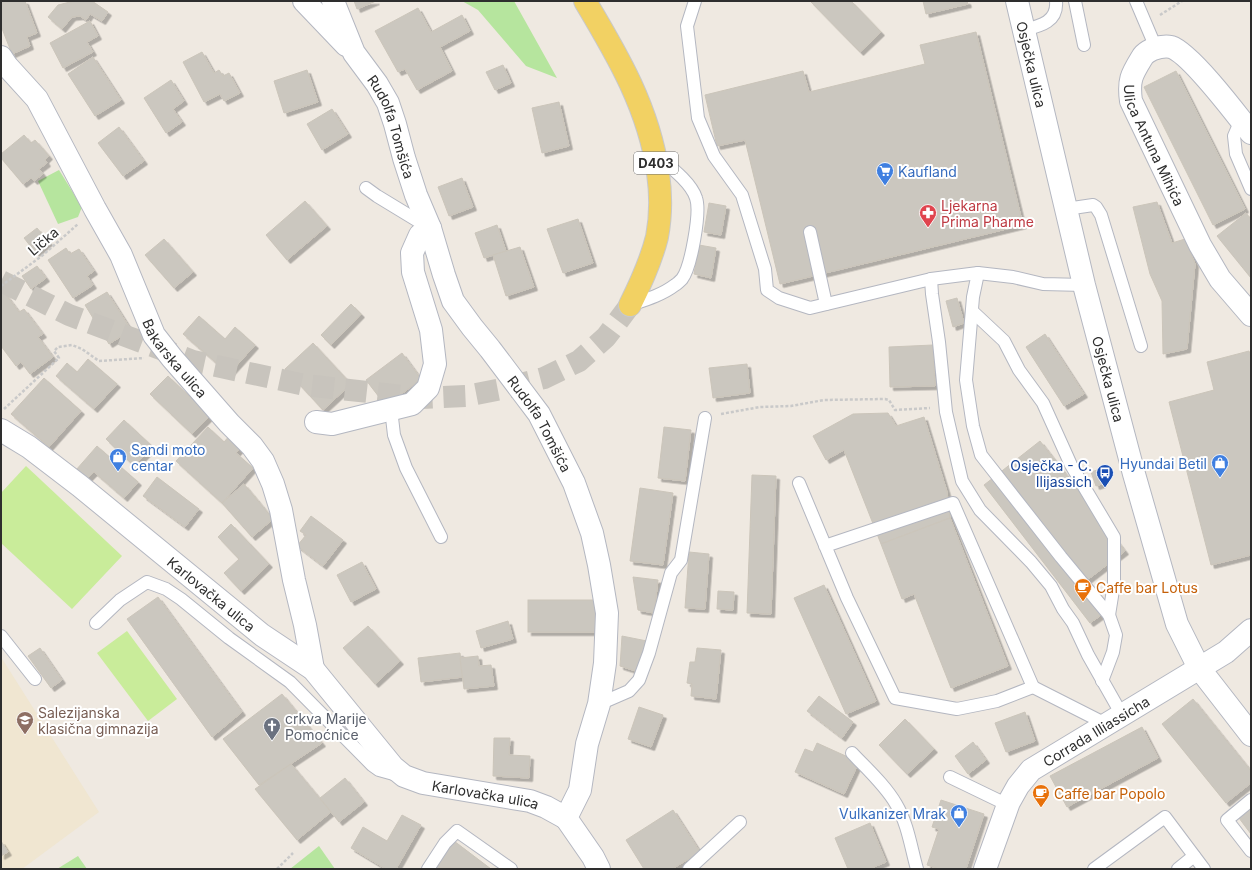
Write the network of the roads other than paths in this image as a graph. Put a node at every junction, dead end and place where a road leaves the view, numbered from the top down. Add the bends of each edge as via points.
1 (304, 1) edge
2 (333, 1) edge
3 (585, 1) edge
4 (695, 1) edge
5 (1017, 1) edge
6 (1056, 1) edge
7 (1075, 1) edge
8 (1136, 1) edge
9 (1024, 30) junction
10 (1084, 45) dead end
11 (1156, 48) junction
12 (354, 53) junction
13 (1, 57) edge
14 (1246, 126) edge
15 (655, 155) junction
16 (366, 188) dead end
17 (1251, 189) edge
18 (1066, 210) junction
19 (430, 228) junction
20 (810, 232) dead end
21 (978, 273) junction
22 (931, 279) junction
23 (1084, 285) junction
24 (826, 304) junction
25 (630, 305) joint
26 (972, 311) junction
27 (1251, 315) edge
28 (1141, 346) dead end
29 (391, 409) junction
30 (705, 418) road end
31 (316, 422) dead end
32 (1, 430) edge
33 (799, 483) dead end
34 (441, 538) dead end
35 (825, 546) junction
36 (1109, 615) junction
37 (96, 623) dead end
38 (1, 636) edge
39 (1248, 639) edge
40 (1199, 668) junction
41 (313, 669) junction
42 (35, 679) dead end
43 (1102, 681) junction
44 (1033, 687) junction
45 (599, 704) junction
46 (1114, 720) junction
47 (1251, 735) edge
48 (852, 753) dead end
49 (404, 776) junction
50 (950, 777) dead end
51 (1251, 800) edge
52 (1008, 805) junction
53 (566, 818) junction
54 (740, 822) dead end
55 (1251, 850) edge
56 (1194, 856) junction
57 (428, 869) edge
58 (511, 869) edge
59 (600, 869) edge
60 (689, 869) edge
61 (917, 869) edge
62 (984, 869) edge
63 (1094, 869) edge
64 (1178, 869) edge
65 (1204, 869) edge

1 - 12 street
2 - 12 street, Rudolfa Tomšića
3 - 15 main road, D403 via 640,103
4 - 24 lane via 687,26 698,118 714,156 742,195 765,269 767,290 779,298 810,308
5 - 9 street, Osječka ulica
6 - 9 lane via 1050,20 1042,26
7 - 10 lane
8 - 11 lane
9 - 18 street, Osječka ulica
11 - 14 street via 1173,48 1190,60
11 - 27 street, Ulica Antuna Mihića via 1145,52 1132,74 1131,102 1200,245 1220,280
12 - 19 street, Rudolfa Tomšića via 378,84 388,103 416,195
13 - 41 street, Bakarska ulica via 37,99 121,254 154,335 263,461 281,510
14 - 17 lane via 1234,136 1236,154
15 - 25 main road, D403 via 660,211 657,236 643,280
15 - 25 lane via 687,183 696,198 696,228 682,278 674,286
16 - 19 lane
18 - 23 street, Osječka ulica
18 - 28 lane via 1092,205 1102,215
19 - 29 street via 420,235 412,253 413,272 430,330 435,364 428,388 412,404
19 - 45 street, Rudolfa Tomšića via 453,300 539,414 574,483 592,533 607,613 605,663
20 - 24 lane
21 - 22 lane
21 - 23 lane via 1043,284
21 - 26 lane
22 - 24 lane
22 - 43 lane via 946,407 962,481 980,510 1051,586
23 - 40 street, Osječka ulica via 1177,624
26 - 36 lane via 1004,341 1019,370 1043,403 1071,465 1114,537 1114,584
26 - 36 lane via 966,380 973,426 981,455
29 - 31 street via 332,424
29 - 34 lane via 394,435 404,461
30 - 45 lane via 681,560 671,573 650,653 639,680 629,691
32 - 41 street, Karlovačka ulica via 29,447 86,491 262,635
33 - 35 lane
35 - 44 lane via 895,698 957,709 997,701
35 - 44 lane via 953,503
36 - 43 lane via 1116,634 1113,652
37 - 49 lane, Karlovačka ulica via 120,600 147,582 166,589 290,682 372,765 386,773
38 - 42 lane
39 - 40 street, Corrada Illiassicha
40 - 46 street, Corrada Illiassicha
40 - 47 street, Osječka ulica
41 - 49 street, Karlovačka ulica via 393,767
43 - 46 lane
44 - 46 lane
45 - 53 street, Rudolfa Tomšića via 587,744 580,790
46 - 52 street, Corrada Illiassicha via 1031,770 1018,786
48 - 61 lane via 897,806 908,832
49 - 53 street, Karlovačka ulica via 423,782 530,801
50 - 52 lane
51 - 55 lane via 1227,820
52 - 62 street, Corrada Illiassicha
53 - 59 street
54 - 60 lane
56 - 63 lane via 1165,816
56 - 64 lane
56 - 65 lane
57 - 58 lane via 445,843 458,831

